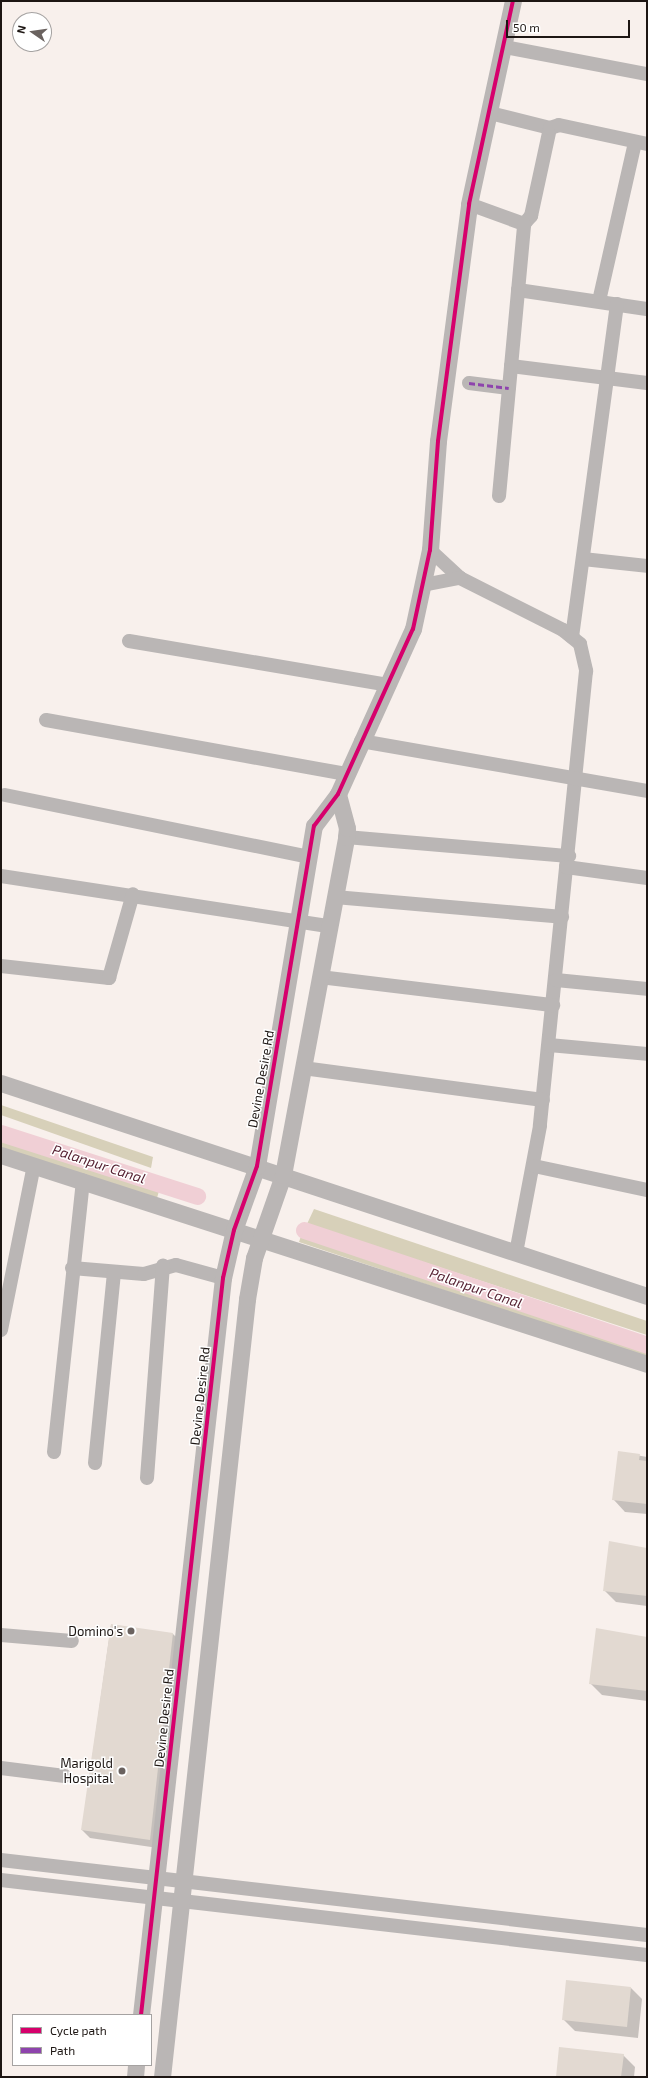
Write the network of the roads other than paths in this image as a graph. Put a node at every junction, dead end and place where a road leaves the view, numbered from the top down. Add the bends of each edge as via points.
1 (513, 1) edge
2 (505, 47) junction
3 (647, 74) edge
4 (490, 113) junction
5 (550, 128) junction
6 (641, 143) edge
7 (469, 204) junction
8 (524, 224) junction
9 (518, 290) junction
10 (599, 301) junction
11 (616, 304) junction
12 (647, 309) edge
13 (511, 366) junction
14 (608, 378) junction
15 (469, 383) dead end
16 (647, 383) edge
17 (509, 388) junction
18 (499, 496) dead end
19 (430, 550) junction
20 (583, 559) junction
21 (647, 566) edge
22 (460, 578) junction
23 (423, 585) junction
24 (572, 637) junction
25 (129, 641) dead end
26 (389, 686) junction
27 (46, 720) dead end
28 (361, 741) junction
29 (346, 774) junction
30 (575, 777) junction
31 (647, 791) edge
32 (338, 794) junction
33 (5, 795) dead end
34 (346, 838) junction
35 (309, 857) junction
36 (568, 861) junction
37 (1, 876) edge
38 (647, 878) edge
39 (133, 894) junction
40 (335, 897) junction
41 (562, 917) junction
42 (298, 922) junction
43 (329, 926) junction
44 (1, 966) edge
45 (320, 977) junction
46 (556, 980) junction
47 (647, 989) edge
48 (553, 1005) junction
49 (549, 1045) junction
50 (647, 1054) edge
51 (303, 1068) junction
52 (1, 1083) edge
53 (543, 1100) junction
54 (1, 1155) edge
55 (34, 1165) junction
56 (257, 1166) junction
57 (534, 1166) junction
58 (283, 1175) junction
59 (83, 1181) junction
60 (647, 1190) edge
61 (234, 1230) junction
62 (260, 1238) junction
63 (516, 1253) junction
64 (163, 1266) junction
65 (72, 1268) junction
66 (114, 1272) junction
67 (223, 1278) junction
68 (647, 1296) edge
69 (1, 1330) edge
70 (647, 1364) edge
71 (54, 1452) dead end
72 (95, 1463) dead end
73 (147, 1478) dead end
74 (1, 1635) edge
75 (72, 1641) dead end
76 (1, 1768) edge
77 (64, 1776) dead end
78 (1, 1860) edge
79 (61, 1868) junction
80 (1, 1880) edge
81 (156, 1880) junction
82 (183, 1883) junction
83 (60, 1887) junction
84 (154, 1897) junction
85 (315, 1898) junction
86 (181, 1901) junction
87 (451, 1913) junction
88 (312, 1916) junction
89 (594, 1929) junction
90 (449, 1932) junction
91 (647, 1935) edge
92 (592, 1949) junction
93 (647, 1955) edge
94 (141, 2014) edge
95 (136, 2066) edge
96 (135, 2077) edge
97 (162, 2077) edge

1 - 2 street, Devine Desire Rd
2 - 3 street
2 - 4 street, Devine Desire Rd
4 - 5 street
4 - 7 street, Devine Desire Rd
5 - 6 street via 559,125
5 - 8 street via 531,216
6 - 10 street
7 - 8 street
7 - 19 street, Devine Desire Rd via 438,442
8 - 9 street
9 - 10 street
9 - 13 street
10 - 11 street
11 - 12 street
11 - 14 street
13 - 14 street
13 - 17 street
14 - 16 street
14 - 20 street
15 - 17 street
17 - 18 street
19 - 22 street
19 - 23 street, Devine Desire Rd
20 - 21 street
20 - 24 street
22 - 23 street
22 - 24 street
23 - 26 street, Devine Desire Rd via 413,629
24 - 30 street via 580,644 586,671
25 - 26 street
26 - 28 street, Devine Desire Rd
27 - 29 street
28 - 29 street, Devine Desire Rd
28 - 30 street
29 - 32 street, Devine Desire Rd
30 - 31 street
30 - 36 street
32 - 34 street via 347,828
32 - 35 street, Devine Desire Rd via 314,826
33 - 35 street
34 - 36 street
34 - 40 street
35 - 42 street, Devine Desire Rd
36 - 38 street
36 - 41 street
37 - 39 street
39 - 42 street
39 - 44 street via 109,978
40 - 41 street
40 - 43 street
41 - 46 street
42 - 43 street
42 - 56 street, Devine Desire Rd
43 - 45 street
45 - 48 street
45 - 51 street
46 - 47 street
46 - 48 street
48 - 49 street
49 - 50 street
49 - 53 street
51 - 53 street
51 - 58 street
52 - 56 street
53 - 57 street
54 - 55 street
55 - 59 street
55 - 69 street
56 - 58 street
56 - 61 street, Devine Desire Rd
57 - 60 street
57 - 63 street
58 - 62 street
58 - 63 street
59 - 61 street
59 - 65 street
61 - 62 street
61 - 67 street, Devine Desire Rd
62 - 70 street
62 - 82 street via 247,1299
63 - 68 street
64 - 66 street via 144,1274
64 - 67 street via 176,1265
64 - 73 street
65 - 66 street
65 - 71 street
66 - 72 street
67 - 81 street, Devine Desire Rd
74 - 75 street
76 - 77 street
78 - 79 street
79 - 81 street
79 - 83 street
80 - 83 street
81 - 82 street
81 - 84 street, Devine Desire Rd
82 - 85 street
82 - 86 street
83 - 84 street
84 - 86 street
84 - 94 street, Devine Desire Rd
85 - 87 street
85 - 88 street
86 - 88 street
86 - 97 street
87 - 89 street
87 - 90 street
88 - 90 street
89 - 91 street
89 - 92 street
90 - 92 street
92 - 93 street
95 - 96 street

